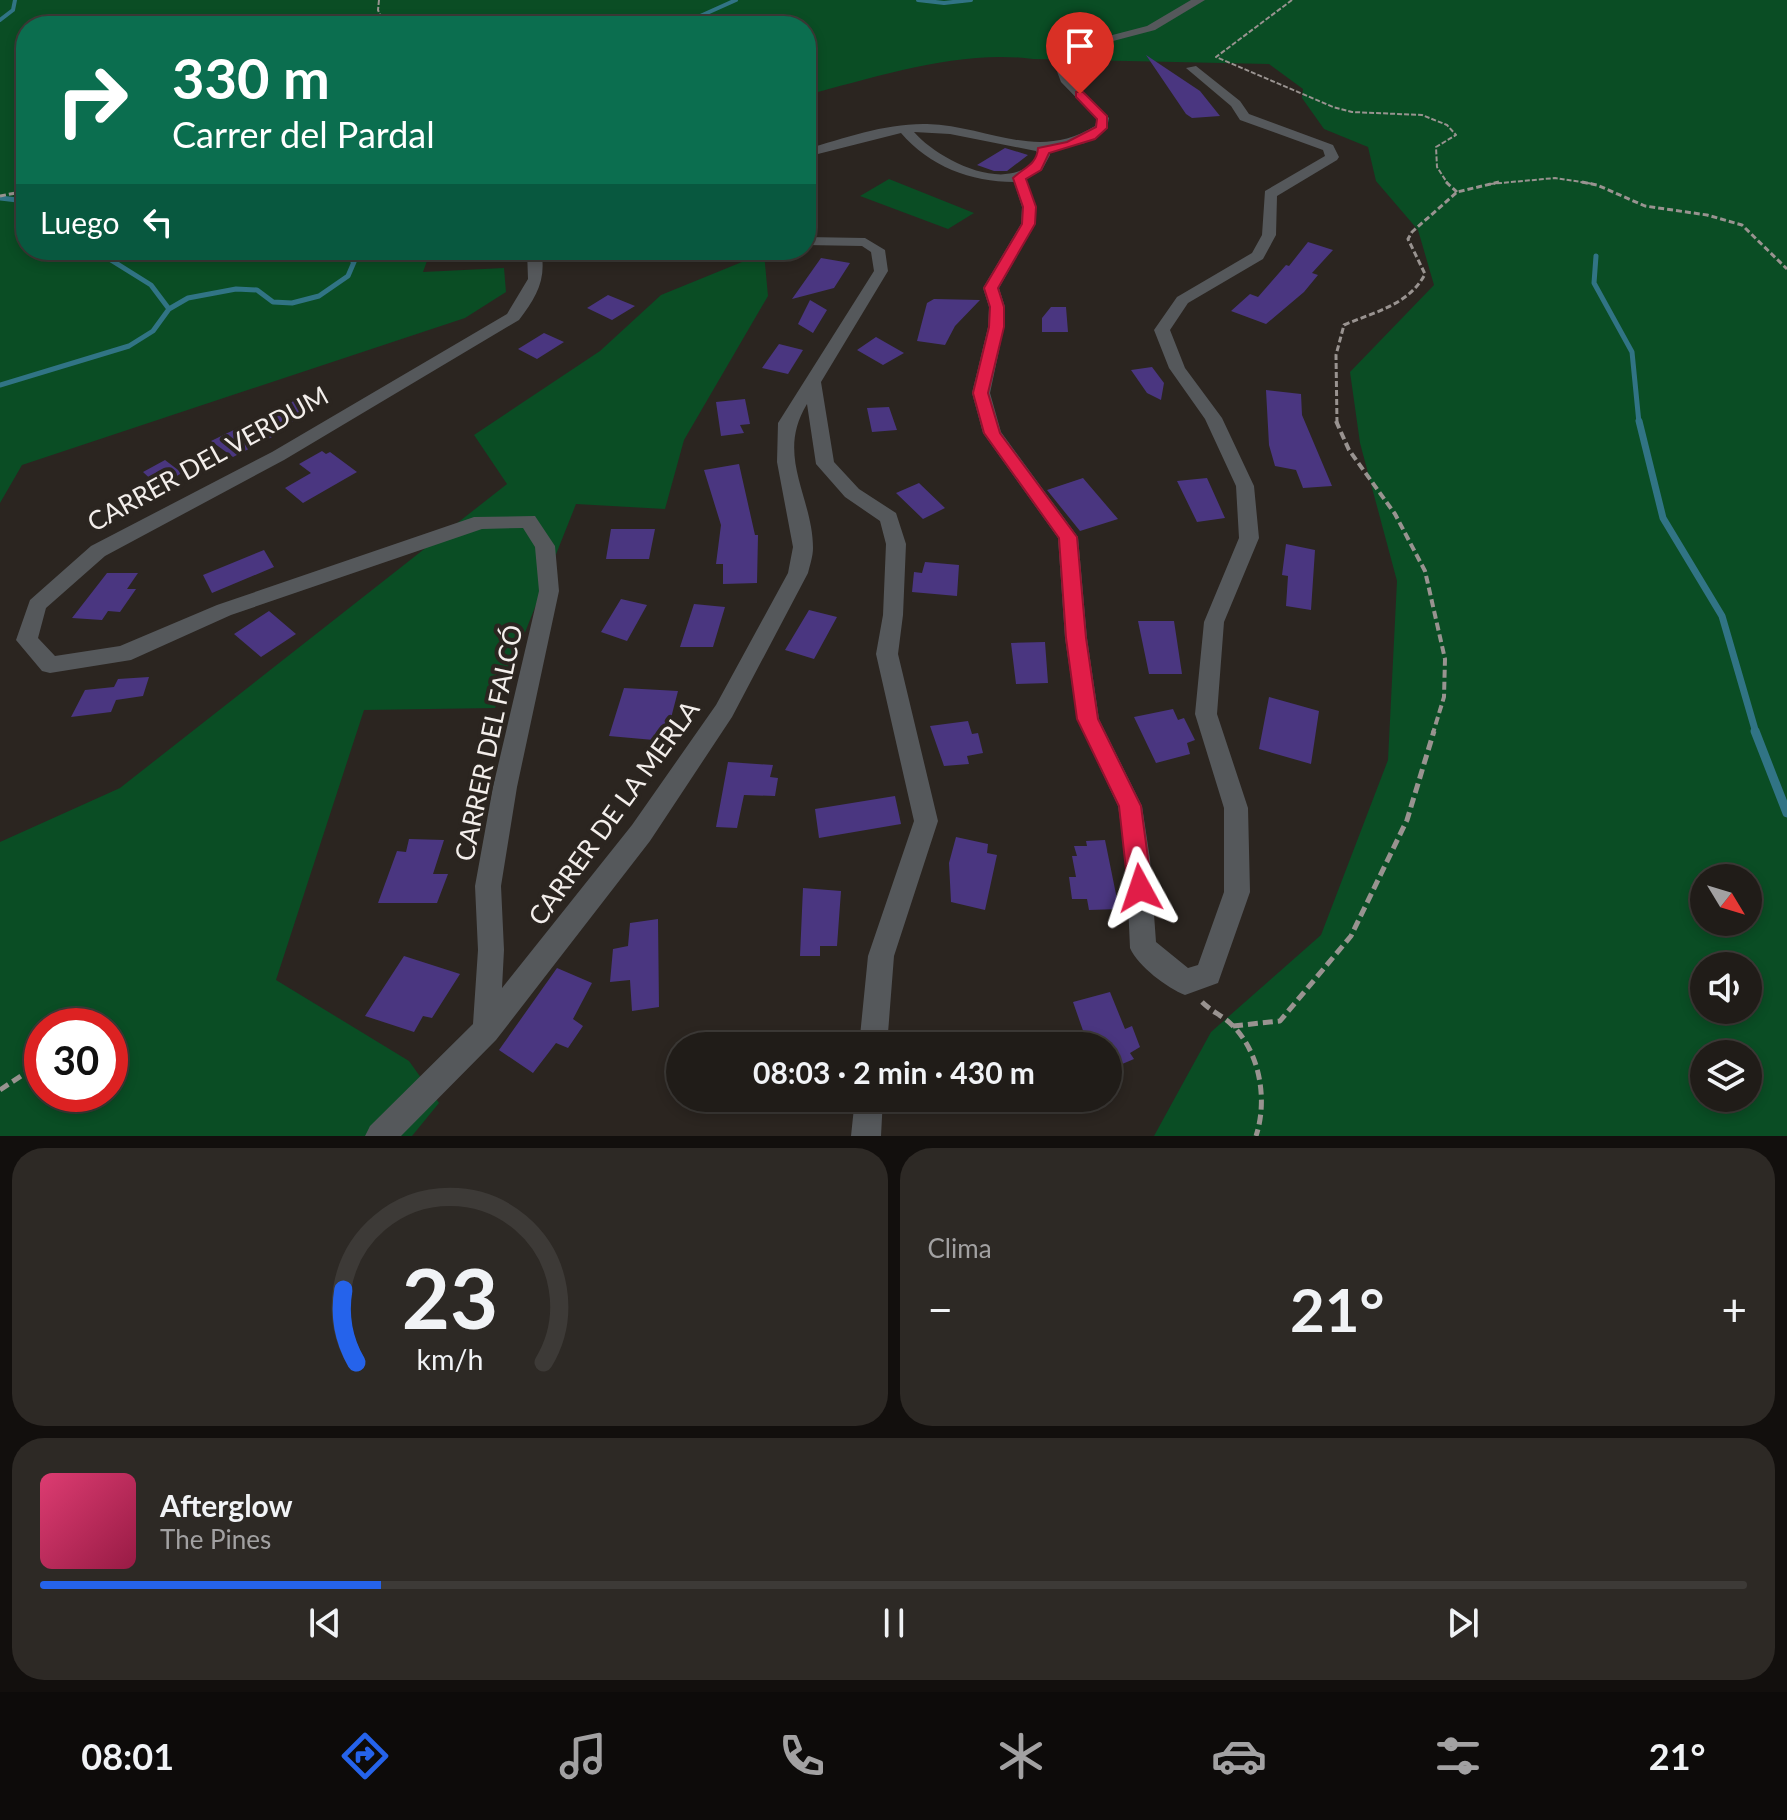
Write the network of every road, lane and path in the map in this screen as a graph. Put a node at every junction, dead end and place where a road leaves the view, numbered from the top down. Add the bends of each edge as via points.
1 (1200, 0) edge
2 (1292, 0) edge
3 (1192, 68) dead end
4 (904, 129) junction
5 (816, 151) edge
6 (1043, 152) junction
7 (1019, 178) junction
8 (1457, 192) junction
9 (816, 241) edge
10 (537, 260) edge
11 (1787, 269) edge
12 (812, 381) junction
13 (528, 521) joint
14 (1185, 982) junction
15 (1233, 1026) junction
16 (486, 1030) junction
17 (874, 1032) edge
18 (24, 1074) edge
19 (0, 1090) edge
20 (868, 1112) edge
21 (380, 1136) edge
22 (866, 1136) edge
23 (1256, 1136) edge

1 - 6 street via 1150,28 1071,48 1056,60 1065,80 1103,118 1091,137
2 - 8 path via 1216,57 1337,110 1395,112 1449,125 1456,135 1436,147 1434,160 1439,174
3 - 14 street via 1244,117 1328,148 1332,157 1270,194 1269,235 1258,256 1182,300 1162,330 1177,368 1213,418 1245,486 1249,538 1214,622 1206,714 1236,808 1237,892 1208,974
4 - 5 street
4 - 6 street via 962,132
4 - 7 street via 928,154 983,174
6 - 7 street via 1037,167
7 - 14 street via 1029,207 1028,224 991,288 996,327 981,393 992,433 1068,537 1088,719 1130,806 1143,948
8 - 11 path via 1505,181 1555,178 1597,185 1645,206 1742,225
8 - 15 path via 1408,239 1425,274 1422,283 1406,298 1344,325 1333,385 1335,418 1349,450 1395,514 1425,571 1445,659 1444,697 1407,820 1351,936 1280,1021
9 - 12 street, CARRER DE LA MERLA via 865,242 878,250 881,271
10 - 13 street, CARRER DEL VERDUM via 536,279 513,317 278,456 98,551 37,605 27,640 50,665 123,654 224,610 481,522
12 - 16 street, CARRER DE LA MERLA via 787,423 786,462 803,547 798,573 724,711 641,833
12 - 17 street via 825,464 852,493 889,518 896,544 887,654 926,821 881,956
13 - 16 street, CARRER DEL FALCÓ via 545,546 549,591 488,886
14 - 15 path via 1209,1010
15 - 23 path via 1259,1069 1262,1124
16 - 21 street, CARRER DE LA MERLA
18 - 19 path
20 - 22 street

